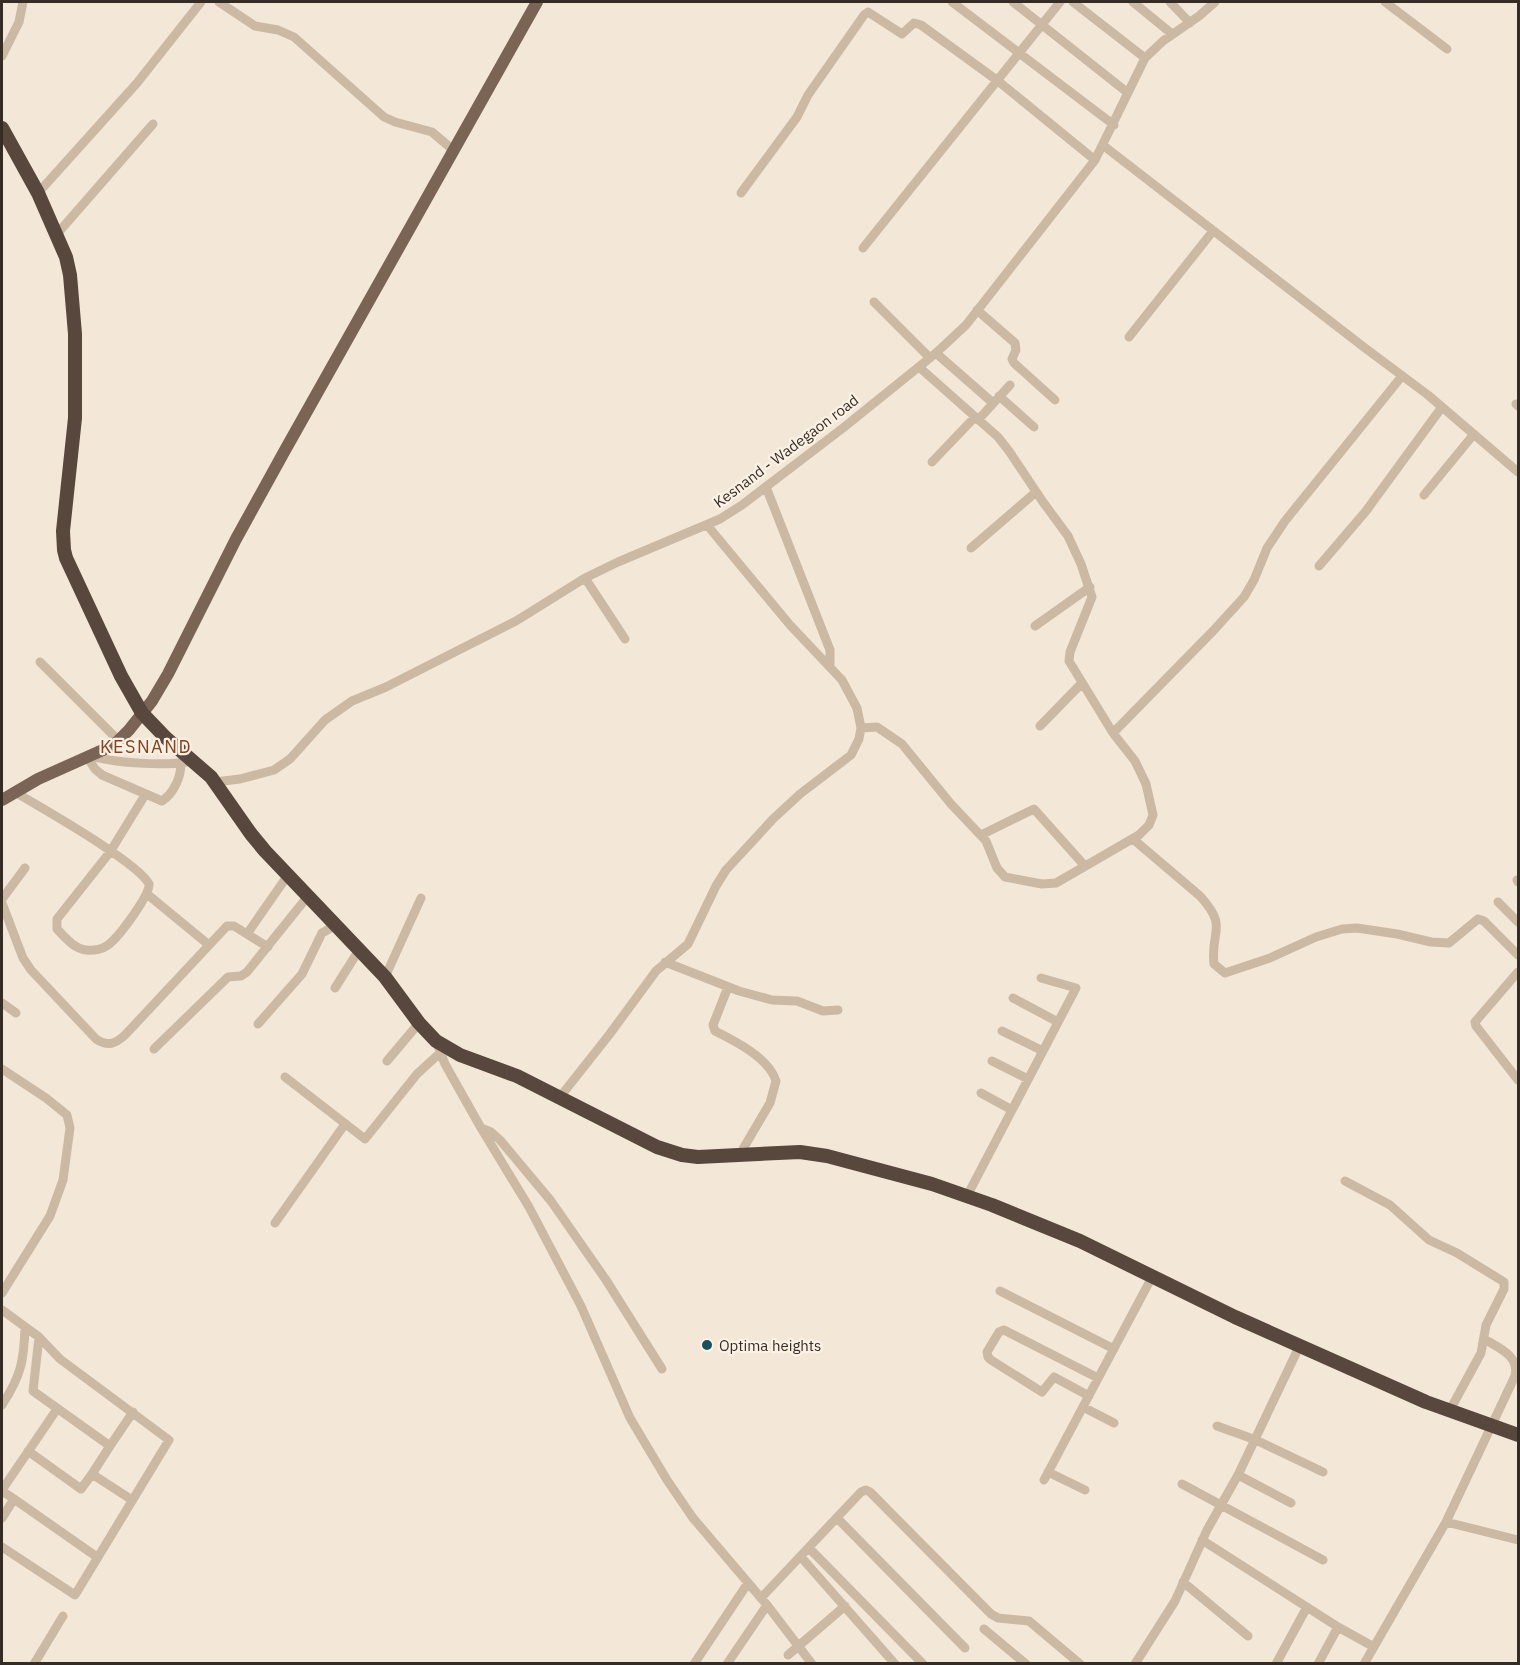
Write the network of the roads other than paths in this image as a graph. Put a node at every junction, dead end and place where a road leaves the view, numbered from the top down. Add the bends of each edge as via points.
1 (23, 2) edge
2 (201, 2) edge
3 (219, 2) edge
4 (537, 2) edge
5 (952, 2) edge
6 (1013, 2) edge
7 (1060, 2) edge
8 (1073, 2) edge
9 (1133, 2) edge
10 (1170, 2) edge
11 (1215, 2) edge
12 (1385, 2) edge
13 (1190, 23) junction
14 (1042, 25) junction
15 (1172, 34) junction
16 (1447, 50) dead end
17 (1020, 53) junction
18 (2, 56) edge
19 (1145, 58) junction
20 (998, 81) junction
21 (1128, 93) junction
22 (153, 124) dead end
23 (1114, 125) junction
24 (3, 134) edge
25 (1104, 146) junction
26 (453, 150) junction
27 (1095, 160) junction
28 (38, 193) junction
29 (741, 193) dead end
30 (1213, 231) junction
31 (57, 234) junction
32 (863, 248) dead end
33 (874, 302) dead end
34 (977, 310) junction
35 (1129, 337) dead end
36 (933, 356) junction
37 (919, 367) junction
38 (1402, 376) junction
39 (1010, 385) dead end
40 (996, 400) junction
41 (1055, 400) dead end
42 (1442, 407) junction
43 (977, 418) junction
44 (1034, 427) dead end
45 (1474, 434) junction
46 (932, 462) dead end
47 (1516, 465) edge
48 (766, 487) junction
49 (1036, 492) junction
50 (1424, 495) dead end
51 (707, 525) junction
52 (971, 548) dead end
53 (1319, 566) dead end
54 (585, 578) junction
55 (1090, 587) junction
56 (1035, 626) dead end
57 (625, 639) dead end
58 (40, 662) dead end
59 (830, 665) junction
60 (1082, 683) junction
61 (142, 713) junction
62 (1040, 726) dead end
63 (861, 728) junction
64 (1113, 733) junction
65 (119, 741) junction
66 (89, 757) junction
67 (187, 762) junction
68 (215, 783) junction
69 (145, 795) junction
70 (6, 796) edge
71 (981, 835) junction
72 (1133, 839) junction
73 (110, 852) junction
74 (1084, 865) junction
75 (24, 867) dead end
76 (288, 875) junction
77 (147, 894) junction
78 (308, 896) junction
79 (421, 898) dead end
80 (2, 901) edge
81 (1498, 902) dead end
82 (1518, 922) edge
83 (336, 925) junction
84 (248, 934) junction
85 (209, 945) junction
86 (268, 947) junction
87 (359, 950) junction
88 (1518, 955) edge
89 (665, 962) junction
90 (1518, 972) edge
91 (385, 977) junction
92 (1041, 978) dead end
93 (728, 987) junction
94 (335, 988) dead end
95 (1013, 998) dead end
96 (2, 1003) edge
97 (838, 1010) dead end
98 (16, 1013) dead end
99 (1058, 1022) junction
100 (419, 1023) junction
101 (258, 1024) dead end
102 (1002, 1030) dead end
103 (438, 1047) junction
104 (154, 1049) dead end
105 (1042, 1051) junction
106 (387, 1061) dead end
107 (992, 1061) dead end
108 (2, 1069) edge
109 (285, 1077) dead end
110 (1028, 1079) junction
111 (1518, 1080) edge
112 (981, 1094) dead end
113 (560, 1098) junction
114 (1012, 1110) junction
115 (345, 1124) junction
116 (481, 1128) junction
117 (740, 1154) junction
118 (1345, 1181) dead end
119 (967, 1196) junction
120 (275, 1223) dead end
121 (1152, 1277) junction
122 (1000, 1291) dead end
123 (2, 1293) edge
124 (2, 1310) edge
125 (25, 1327) junction
126 (39, 1337) junction
127 (1484, 1339) junction
128 (1300, 1345) junction
129 (1114, 1349) junction
130 (662, 1369) dead end
131 (1098, 1378) junction
132 (1089, 1396) junction
133 (2, 1405) edge
134 (1083, 1407) junction
135 (57, 1408) junction
136 (1450, 1410) junction
137 (133, 1413) junction
138 (1113, 1423) dead end
139 (1217, 1426) dead end
140 (1491, 1426) junction
141 (1518, 1436) edge
142 (1256, 1440) junction
143 (110, 1446) junction
144 (28, 1451) junction
145 (1323, 1472) dead end
146 (92, 1474) junction
147 (1238, 1475) junction
148 (1182, 1484) dead end
149 (2, 1490) edge
150 (1085, 1490) dead end
151 (14, 1499) junction
152 (132, 1500) junction
153 (1291, 1503) dead end
154 (1221, 1506) junction
155 (2, 1518) edge
156 (837, 1518) junction
157 (1446, 1522) junction
158 (1202, 1540) junction
159 (1518, 1540) edge
160 (2, 1547) edge
161 (809, 1548) junction
162 (97, 1557) junction
163 (801, 1557) junction
164 (1323, 1560) dead end
165 (748, 1582) junction
166 (1183, 1582) junction
167 (764, 1601) junction
168 (845, 1606) junction
169 (1307, 1608) junction
170 (63, 1616) dead end
171 (1338, 1627) junction
172 (984, 1629) dead end
173 (1248, 1636) dead end
174 (800, 1645) junction
175 (1374, 1647) junction
176 (965, 1648) dead end
177 (788, 1655) dead end
178 (34, 1664) edge
179 (694, 1664) edge
180 (727, 1664) edge
181 (812, 1664) edge
182 (895, 1664) edge
183 (923, 1664) edge
184 (1026, 1664) edge
185 (1080, 1664) edge
186 (1135, 1664) edge
187 (1276, 1664) edge
188 (1317, 1664) edge
189 (1364, 1664) edge

1 - 18 street via 19,22
2 - 28 street via 137,83
3 - 26 street via 255,26 294,37 384,117 432,132
4 - 26 main road
5 - 17 street
6 - 14 street
7 - 14 street
8 - 19 street
9 - 15 street
10 - 13 street
11 - 13 street, Kesnand - Wadegaon road
12 - 16 street
13 - 15 street, Kesnand - Wadegaon road
14 - 17 street
14 - 21 street
15 - 19 street, Kesnand - Wadegaon road
17 - 20 street
17 - 23 street
19 - 21 street, Kesnand - Wadegaon road
20 - 27 street
20 - 29 street via 918,23 902,34 868,12
20 - 32 street
21 - 23 street, Kesnand - Wadegaon road
22 - 31 street
23 - 25 street, Kesnand - Wadegaon road
24 - 28 highway
25 - 27 street, Kesnand - Wadegaon road
25 - 30 street
26 - 61 main road via 257,501 168,674
27 - 34 street, Kesnand - Wadegaon road
28 - 31 highway
30 - 35 street
30 - 38 street
31 - 61 highway via 70,275 76,375 63,550
33 - 36 street
34 - 36 street, Kesnand - Wadegaon road
34 - 41 street via 1015,343 1014,363
36 - 37 street, Kesnand - Wadegaon road
36 - 40 street
37 - 43 street
37 - 48 street, Kesnand - Wadegaon road
38 - 42 street
38 - 64 street via 1285,521 1244,597
39 - 40 street
40 - 43 street
40 - 44 street
42 - 45 street
42 - 53 street via 1366,511
43 - 46 street
43 - 49 street via 1004,445
45 - 47 street
45 - 50 street
48 - 51 street, Kesnand - Wadegaon road
48 - 59 street via 830,650
49 - 52 street
49 - 55 street via 1068,536
51 - 54 street, Kesnand - Wadegaon road
51 - 59 street via 790,625
54 - 57 street
54 - 68 street, Kesnand - Wadegaon road via 516,621 337,710 290,759 274,770
55 - 56 street
55 - 60 street via 1091,600 1069,657
58 - 65 street
59 - 63 street via 849,691
60 - 62 street
60 - 64 street
61 - 65 main road
61 - 67 highway
63 - 71 street via 877,727 897,739
63 - 89 street via 851,755 800,794 726,870 688,944
64 - 72 street via 1140,769 1153,810 1149,825
65 - 66 main road
66 - 67 street
66 - 69 street via 102,775
66 - 70 main road
67 - 68 highway
67 - 69 street via 164,800
68 - 76 highway via 250,834
69 - 73 street
70 - 73 street
71 - 74 street via 1000,873 1010,879 1050,884
71 - 74 street via 1034,809
72 - 74 street
72 - 88 street via 1209,905 1217,925 1214,964 1225,973 1342,929 1357,928 1445,944 1478,920 1484,921
73 - 77 street via 143,875 149,884
73 - 77 street via 60,913 57,929 80,948 97,950 117,936
75 - 80 street
76 - 78 highway
76 - 84 street
77 - 85 street
78 - 83 highway
78 - 86 street
79 - 91 street
80 - 85 street via 18,949 31,970 96,1039 107,1044 117,1043
81 - 82 street
83 - 87 highway
83 - 101 street via 322,933 302,974
84 - 85 street via 227,926
84 - 86 street
86 - 104 street via 248,972 228,977
87 - 91 highway
87 - 94 street
89 - 93 street
89 - 113 street
90 - 111 street via 1475,1022
91 - 100 highway
92 - 99 street via 1076,988
93 - 97 street via 772,1000 802,1002 823,1011
93 - 117 street via 713,1024 715,1031 769,1067 776,1081 770,1103
95 - 99 street
96 - 98 street
99 - 105 street
100 - 103 highway
100 - 106 street
102 - 105 street
103 - 113 highway via 517,1076
103 - 115 street via 364,1139
103 - 116 street
105 - 110 street
107 - 110 street
108 - 123 street via 67,1115 70,1128 63,1180 50,1216
109 - 115 street
110 - 114 street
112 - 114 street
113 - 117 highway via 670,1152 698,1157
114 - 119 street
115 - 120 street
116 - 130 street via 500,1140 551,1201
116 - 165 street via 529,1207 581,1306 630,1418 693,1518
117 - 119 highway via 827,1155
118 - 127 street via 1396,1209 1429,1240 1504,1282
119 - 121 highway via 1080,1240
121 - 128 highway
121 - 129 street
122 - 129 street
124 - 125 street
125 - 126 street
125 - 133 street via 23,1363
126 - 135 street via 33,1391
126 - 137 street via 60,1359
127 - 136 street via 1481,1353
127 - 140 street via 1514,1359 1517,1366
128 - 136 highway
128 - 142 street
129 - 131 street
131 - 132 street
131 - 132 street via 1004,1330 987,1352 988,1357 1042,1392 1054,1377
132 - 134 street
134 - 138 street
134 - 150 street via 1046,1476
135 - 143 street
135 - 144 street
136 - 140 highway
137 - 143 street
137 - 152 street via 169,1440
139 - 142 street
140 - 141 highway
140 - 157 street
142 - 145 street
142 - 147 street
143 - 146 street
144 - 146 street via 81,1489
144 - 149 street
146 - 152 street
147 - 153 street
147 - 154 street
148 - 154 street
149 - 151 street
151 - 155 street
151 - 162 street
152 - 162 street
154 - 158 street
154 - 164 street
156 - 161 street
156 - 176 street
156 - 185 street via 861,1492 868,1491 991,1614 1029,1621
157 - 159 street
157 - 175 street
158 - 166 street
158 - 169 street
160 - 162 street via 75,1595
161 - 163 street
161 - 183 street
163 - 167 street
163 - 168 street
165 - 167 street
165 - 179 street
166 - 173 street
166 - 186 street via 1167,1616
167 - 174 street
167 - 180 street
168 - 174 street
168 - 182 street
169 - 171 street
169 - 187 street
170 - 178 street
171 - 175 street
171 - 188 street
172 - 184 street
174 - 177 street
174 - 181 street
175 - 189 street

